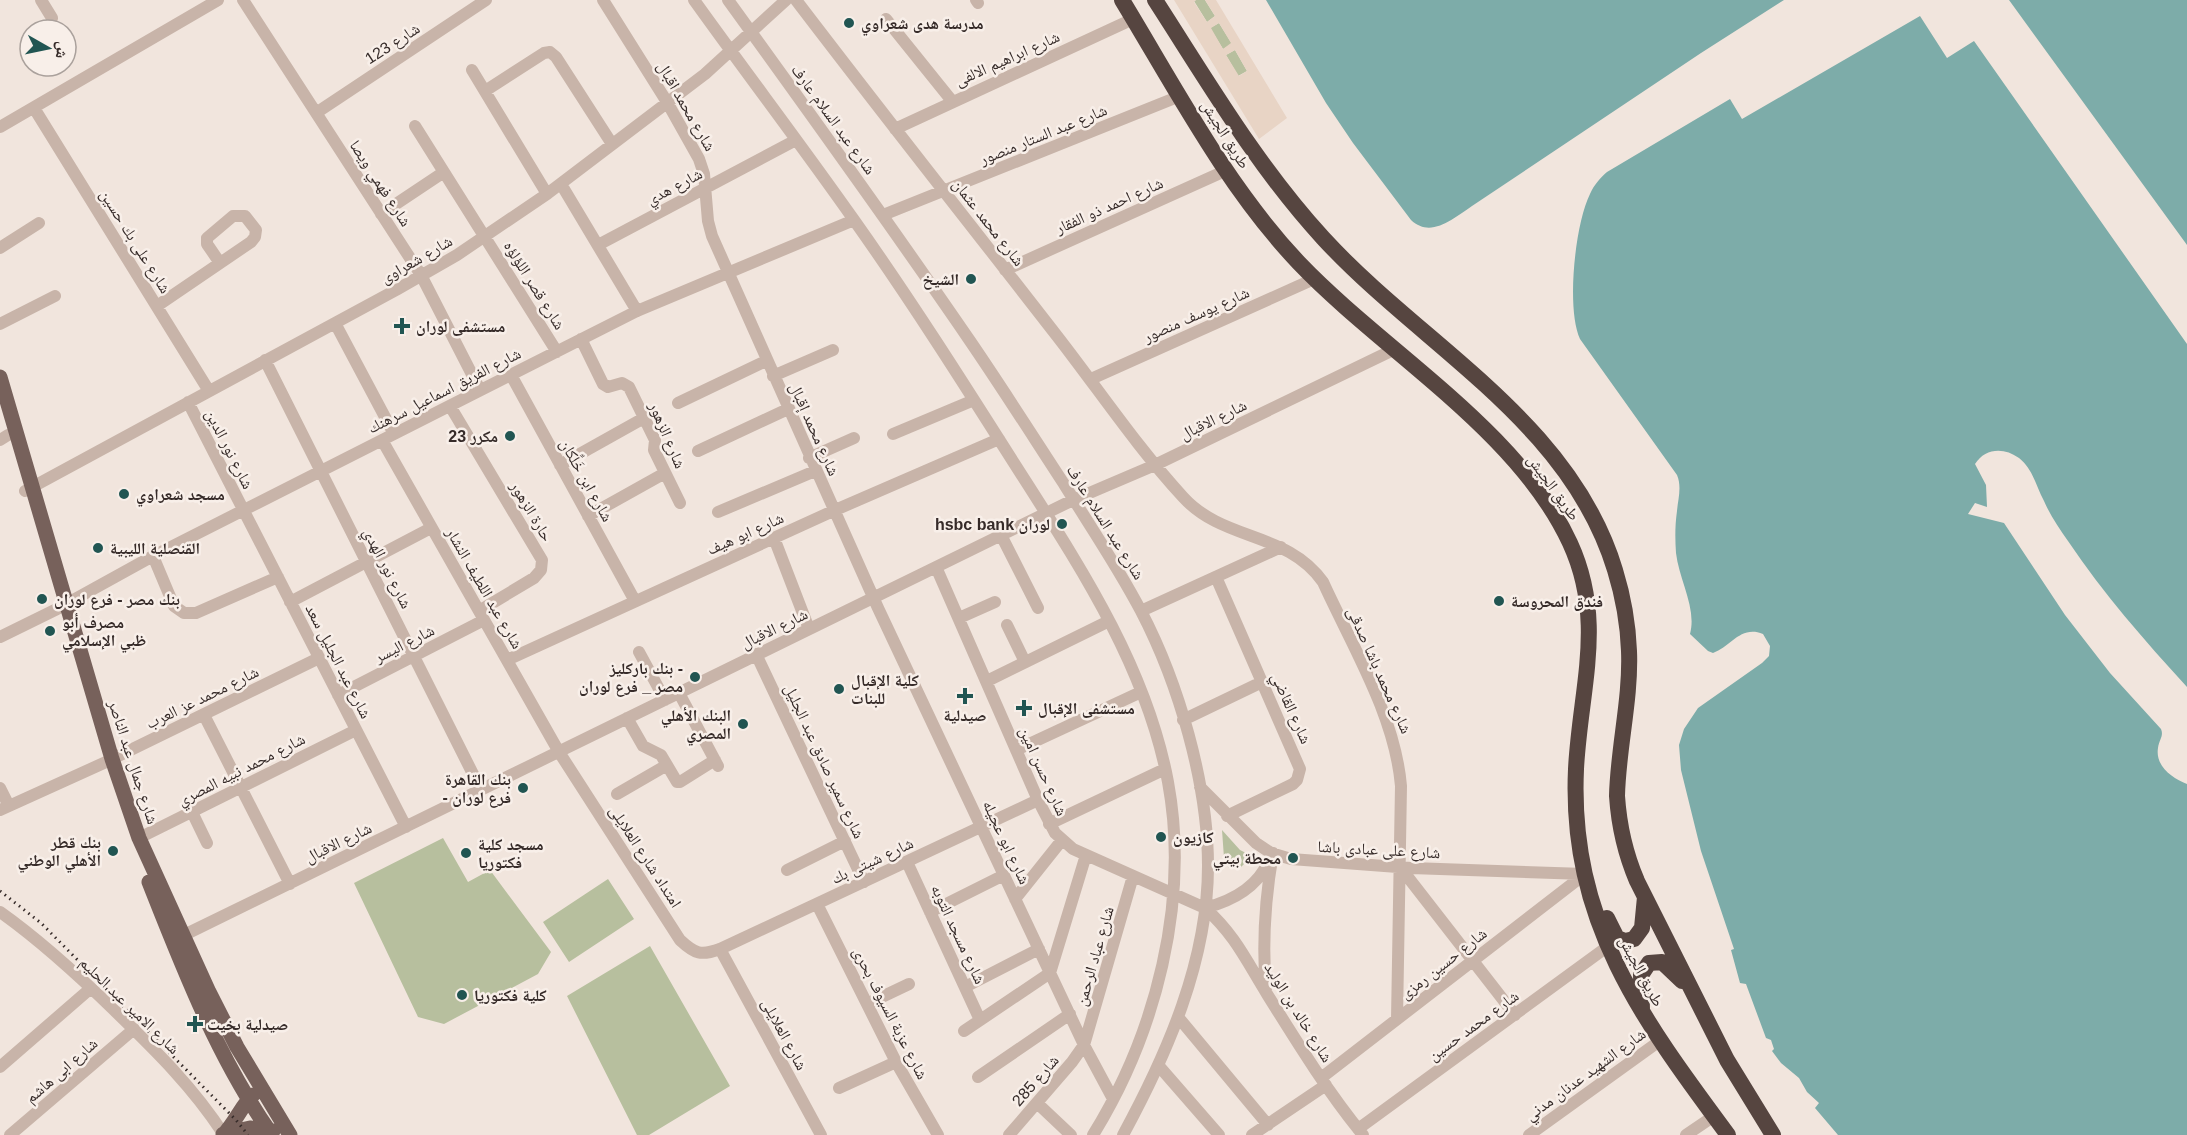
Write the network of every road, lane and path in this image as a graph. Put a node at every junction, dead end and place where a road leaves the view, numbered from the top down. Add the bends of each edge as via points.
1 (41, 0) edge
2 (218, 0) edge
3 (243, 0) edge
4 (486, 0) edge
5 (603, 0) edge
6 (694, 0) edge
7 (728, 0) edge
8 (786, 0) edge
9 (796, 0) edge
10 (1122, 0) edge
11 (1155, 0) edge
12 (52, 18) dead end
13 (886, 19) dead end
14 (1133, 19) junction
15 (751, 32) junction
16 (731, 52) junction
17 (472, 70) dead end
18 (485, 91) junction
19 (1180, 96) junction
20 (952, 101) junction
21 (667, 102) junction
22 (34, 108) junction
23 (316, 113) junction
24 (415, 126) dead end
25 (0, 127) edge
26 (895, 129) junction
27 (796, 140) junction
28 (612, 144) junction
29 (1227, 171) junction
30 (444, 172) junction
31 (561, 184) junction
32 (705, 188) junction
33 (944, 191) junction
34 (547, 194) junction
35 (381, 214) junction
36 (883, 215) junction
37 (854, 220) junction
38 (39, 223) dead end
39 (485, 236) junction
40 (598, 245) junction
41 (0, 248) edge
42 (220, 263) dead end
43 (1005, 270) junction
44 (728, 272) junction
45 (421, 275) junction
46 (1314, 279) junction
47 (55, 296) dead end
48 (157, 306) junction
49 (637, 311) junction
50 (335, 322) junction
51 (0, 324) edge
52 (580, 339) junction
53 (1393, 350) junction
54 (833, 351) dead end
55 (557, 352) junction
56 (266, 360) junction
57 (766, 361) junction
58 (511, 375) junction
59 (773, 376) junction
60 (0, 377) edge
61 (1090, 379) junction
62 (480, 390) junction
63 (209, 391) junction
64 (974, 400) junction
65 (188, 402) junction
66 (678, 404) dead end
67 (450, 406) junction
68 (0, 407) edge
69 (788, 410) junction
70 (644, 418) junction
71 (394, 434) junction
72 (894, 435) dead end
73 (4, 438) edge
74 (854, 438) dead end
75 (999, 439) junction
76 (382, 440) junction
77 (698, 451) dead end
78 (809, 458) junction
79 (560, 465) junction
80 (1155, 465) junction
81 (321, 471) junction
82 (815, 471) junction
83 (665, 473) junction
84 (28, 489) junction
85 (1074, 500) junction
86 (680, 503) dead end
87 (244, 510) junction
88 (833, 511) junction
89 (718, 512) dead end
90 (1046, 513) junction
91 (588, 516) junction
92 (431, 528) junction
93 (1001, 535) junction
94 (774, 538) junction
95 (1281, 547) junction
96 (153, 556) junction
97 (366, 562) junction
98 (936, 567) junction
99 (278, 577) junction
100 (1216, 577) junction
101 (873, 598) junction
102 (635, 601) junction
103 (290, 602) junction
104 (995, 602) dead end
105 (62, 606) junction
106 (1038, 608) dead end
107 (1141, 611) junction
108 (482, 615) junction
109 (959, 618) junction
110 (1109, 621) junction
111 (1007, 625) dead end
112 (809, 629) junction
113 (0, 637) edge
114 (639, 652) dead end
115 (756, 654) junction
116 (414, 656) junction
117 (319, 658) junction
118 (507, 660) junction
119 (1025, 662) junction
120 (987, 681) junction
121 (1262, 682) junction
122 (1141, 692) junction
123 (679, 693) junction
124 (338, 695) junction
125 (665, 700) junction
126 (204, 715) junction
127 (627, 718) junction
128 (1183, 720) junction
129 (356, 730) junction
130 (1016, 750) junction
131 (559, 752) junction
132 (109, 760) junction
133 (667, 765) junction
134 (1165, 769) junction
135 (241, 787) junction
136 (1200, 787) junction
137 (0, 788) edge
138 (482, 790) junction
139 (617, 794) dead end
140 (1038, 800) junction
141 (4, 808) edge
142 (192, 812) junction
143 (1227, 816) junction
144 (1049, 824) junction
145 (406, 827) junction
146 (981, 827) junction
147 (140, 838) junction
148 (1062, 840) junction
149 (845, 841) junction
150 (207, 843) dead end
151 (1580, 845) junction
152 (1272, 853) junction
153 (1086, 855) junction
154 (907, 862) junction
155 (1400, 867) junction
156 (787, 870) dead end
157 (1585, 874) junction
158 (1004, 875) junction
159 (1133, 876) junction
160 (864, 882) junction
161 (290, 884) junction
162 (1172, 893) junction
163 (1645, 895) junction
164 (1016, 899) junction
165 (817, 904) junction
166 (1205, 908) junction
167 (0, 912) edge
168 (930, 912) junction
169 (177, 939) junction
170 (1608, 947) junction
171 (720, 949) junction
172 (1039, 949) junction
173 (1473, 960) junction
174 (1050, 973) junction
175 (909, 984) dead end
176 (1691, 985) junction
177 (965, 987) junction
178 (91, 988) junction
179 (1266, 992) junction
180 (867, 1004) junction
181 (1642, 1012) junction
182 (1070, 1014) junction
183 (1515, 1014) junction
184 (1178, 1017) junction
185 (1397, 1019) junction
186 (980, 1020) junction
187 (134, 1029) junction
188 (964, 1031) dead end
189 (1661, 1040) junction
190 (1084, 1045) junction
191 (896, 1062) junction
192 (1158, 1065) junction
193 (0, 1067) edge
194 (978, 1077) dead end
195 (1323, 1081) junction
196 (261, 1088) junction
197 (839, 1088) dead end
198 (248, 1099) junction
199 (1113, 1099) junction
200 (1037, 1102) junction
201 (1714, 1116) junction
202 (1268, 1125) junction
203 (0, 1128) edge
204 (270, 1132) edge
205 (1361, 1132) edge
206 (818, 1134) edge
207 (8, 1135) edge
208 (223, 1135) edge
209 (288, 1135) edge
210 (937, 1135) edge
211 (1009, 1135) edge
212 (1071, 1135) edge
213 (1093, 1135) edge
214 (1123, 1135) edge
215 (1219, 1135) edge
216 (1252, 1135) edge
217 (1529, 1135) edge
218 (1686, 1135) edge
219 (1728, 1135) edge
220 (1773, 1135) edge

1 - 12 street
2 - 22 street
3 - 23 street, شارع فهمي ويصا
4 - 23 street, شارع 123
5 - 21 street, شارع محمد اقبال
6 - 16 street
7 - 15 street, شارع عبد السلام عارف
8 - 15 street, شارع شعراوى
9 - 26 street, شارع محمد عثمان
10 - 14 highway, طريق الجيش
11 - 163 highway, طريق الجيش via 1252,151 1299,212 1344,261 1513,410 1545,445 1587,508 1609,550 1625,609 1629,664 1618,815 1628,858
13 - 20 street
14 - 19 highway, طريق الجيش
14 - 20 street, شارع ابراهيم الالفى
15 - 16 street, شارع شعراوى
15 - 36 street, شارع عبد السلام عارف
16 - 21 street, شارع شعراوى
16 - 27 street
17 - 18 street
18 - 28 street via 544,53 552,53
18 - 34 street
19 - 29 highway, طريق الجيش
19 - 33 street, شارع عبد الستار منصور
20 - 26 street, شارع ابراهيم الالفى
21 - 28 street, شارع شعراوى
21 - 32 street, شارع محمد اقبال via 699,159
22 - 25 street
22 - 48 street, شارع على بك حسين
23 - 35 street, شارع فهمي ويصا
24 - 30 street, شارع قصر اللؤلؤه
26 - 33 street, شارع محمد عثمان
27 - 32 street, شارع هدي
27 - 37 street
28 - 31 street, شارع شعراوى
29 - 43 street, شارع احمد ذو الفقار
29 - 46 highway, طريق الجيش via 1272,232
30 - 35 street
30 - 39 street, شارع قصر اللؤلؤه
31 - 34 street, شارع شعراوى
31 - 40 street
32 - 40 street, شارع هدي
32 - 44 street, شارع محمد اقبال via 708,221
33 - 36 street, شارع عبد الستار منصور
33 - 43 street, شارع محمد عثمان
34 - 39 street, شارع شعراوى
35 - 45 street, شارع فهمي ويصا
36 - 85 street, شارع عبد السلام عارف
37 - 44 street, شارع الفريق اسماعيل سرهنك
37 - 64 street
38 - 41 street
39 - 45 street, شارع شعراوى
39 - 55 street, شارع قصر اللؤلؤه
40 - 49 street
42 - 48 street
43 - 61 street, شارع محمد عثمان
44 - 49 street, شارع الفريق اسماعيل سرهنك
44 - 57 street, شارع محمد إقبال
45 - 50 street, شارع شعراوى
45 - 62 street, شارع فهمي ويصا
46 - 53 highway, طريق الجيش
46 - 61 street, شارع يوسف منصور
47 - 51 street
48 - 63 street, شارع على بك حسين
49 - 52 street, شارع الفريق اسماعيل سرهنك
50 - 56 street, شارع شعراوى
50 - 71 street
52 - 55 street, شارع الفريق اسماعيل سرهنك
52 - 70 street, شارع الزهور via 603,384 627,385
53 - 80 street, شارع الاقبال
53 - 151 highway, طريق الجيش via 1493,438 1543,497 1571,544 1583,579 1590,625 1576,768
54 - 59 street
55 - 58 street, شارع الفريق اسماعيل سرهنك
56 - 63 street, شارع شعراوى
56 - 81 street, شارع نور الهدي
57 - 59 street, شارع محمد إقبال
57 - 66 street
58 - 62 street, شارع الفريق اسماعيل سرهنك
58 - 79 street, شارع ابن خَلِّكان
59 - 69 street, شارع محمد إقبال
60 - 84 main road, شارع جمال عبد الناصر
61 - 80 street, شارع محمد عثمان
62 - 67 street, شارع الفريق اسماعيل سرهنك
63 - 65 street, شارع شعراوى
64 - 72 street
64 - 75 street
65 - 84 street, شارع شعراوى
65 - 87 street, شارع نور الدين
67 - 71 street, شارع الفريق اسماعيل سرهنك
67 - 108 street, حارة الزهور via 542,560 541,570 534,578
68 - 73 main road, شارع جمال عبد الناصر
69 - 77 street
69 - 78 street, شارع محمد إقبال
70 - 79 street
70 - 83 street, شارع الزهور
71 - 76 street, شارع الفريق اسماعيل سرهنك
73 - 84 main road, شارع جمال عبد الناصر
74 - 78 street
75 - 88 street, شارع ابو هيف
75 - 90 street
76 - 81 street, شارع الفريق اسماعيل سرهنك
76 - 92 street, شارع عبد اللطيف النشار
78 - 82 street, شارع محمد إقبال
79 - 91 street, شارع ابن خَلِّكان
80 - 85 street, شارع الاقبال
80 - 95 street, شارع محمد باشا صدقى via 1205,517
81 - 87 street, شارع الفريق اسماعيل سرهنك
81 - 97 street, شارع نور الهدي
82 - 88 street, شارع محمد إقبال
82 - 89 street
83 - 86 street, شارع الزهور
83 - 91 street
84 - 105 main road, شارع جمال عبد الناصر
85 - 90 street, شارع الاقبال
85 - 107 street, شارع عبد السلام عارف
87 - 96 street, شارع الفريق اسماعيل سرهنك
87 - 99 street, شارع عبد الجليل سعد
88 - 94 street, شارع ابو هيف
88 - 101 street, شارع محمد إقبال
90 - 93 street, شارع الاقبال
90 - 110 street
91 - 102 street, شارع ابن خَلِّكان
92 - 97 street
92 - 108 street, شارع عبد اللطيف النشار
93 - 98 street, شارع الاقبال
93 - 106 street
94 - 102 street, شارع ابو هيف
94 - 112 street
95 - 100 street
95 - 155 street, شارع محمد باشا صدقى via 1300,558 1323,582 1389,725 1401,786
96 - 99 street via 174,606 190,614
96 - 105 street, شارع الفريق اسماعيل سرهنك
97 - 103 street
97 - 116 street, شارع نور الهدي
98 - 101 street, شارع الاقبال
98 - 109 street, شارع حسن امين
99 - 103 street, شارع عبد الجليل سعد
100 - 107 street
100 - 121 street, شارع القاضي
101 - 112 street, شارع الاقبال
101 - 146 street, شارع ابو عجيله
102 - 118 street, شارع ابو هيف
103 - 117 street, شارع عبد الجليل سعد
104 - 109 street
105 - 113 street, شارع الفريق اسماعيل سرهنك
105 - 132 main road, شارع جمال عبد الناصر
107 - 128 street, شارع عبد السلام عارف
108 - 116 street, شارع اليسر
108 - 118 street, شارع عبد اللطيف النشار
109 - 120 street, شارع حسن امين
110 - 119 street
110 - 122 street
111 - 119 street
112 - 115 street, شارع الاقبال
114 - 125 street
115 - 123 street, شارع الاقبال
115 - 149 street, شارع سمير صادق عبد الجليل
116 - 124 street, شارع اليسر
116 - 138 street, شارع نور الهدي
117 - 124 street, شارع عبد الجليل سعد
117 - 126 street, شارع محمد عز العرب
118 - 131 street, شارع عبد اللطيف النشار
119 - 120 street
120 - 130 street, شارع حسن امين
121 - 128 street
121 - 143 street, شارع القاضي via 1298,763 1299,775 1288,788
122 - 130 street
122 - 134 street
123 - 125 street, شارع الاقبال
123 - 133 street via 717,764 680,782
124 - 129 street, شارع عبد الجليل سعد
125 - 127 street, شارع الاقبال
126 - 132 street, شارع محمد عز العرب
126 - 135 street
127 - 131 street, شارع الاقبال
127 - 133 street via 643,747 661,755
128 - 136 street, شارع عبد السلام عارف
129 - 135 street, شارع محمد نبيه المصري
129 - 145 street, شارع عبد الجليل سعد
130 - 140 street, شارع حسن امين
131 - 138 street, شارع الاقبال
131 - 171 street, امتداد شارع العلايلى via 680,940 702,954
132 - 141 street, شارع محمد عز العرب
132 - 147 main road, شارع جمال عبد الناصر
132 - 169 main road, شارع جمال عبد الناصر via 131,839
133 - 139 street
134 - 144 street
134 - 162 street via 1173,828
135 - 142 street, شارع محمد نبيه المصري
135 - 161 street
136 - 143 street, شارع على عبادى باشا
136 - 166 street, شارع عبد السلام عارف via 1207,840
137 - 141 street
138 - 145 street, شارع الاقبال
140 - 144 street, شارع حسن امين
140 - 146 street, شارع شيتى بك
142 - 147 street, شارع محمد نبيه المصري
142 - 150 street
143 - 152 street, شارع على عبادى باشا
144 - 148 street, شارع حسن امين
145 - 161 street, شارع الاقبال
146 - 154 street, شارع شيتى بك
146 - 158 street, شارع ابو عجيله
147 - 169 main road, شارع جمال عبد الناصر
148 - 153 street, شارع حسن امين
148 - 164 street
149 - 156 street
149 - 160 street, شارع سمير صادق عبد الجليل
151 - 157 highway, طريق الجيش
151 - 163 highway via 1617,938 1625,941 1638,936
152 - 155 street, شارع على عبادى باشا via 1301,861
152 - 166 street via 1266,867 1246,890
152 - 179 street via 1263,937
153 - 159 street, شارع حسن امين
153 - 174 street
154 - 160 street, شارع شيتى بك
154 - 168 street, شارع مسجد التوبه
155 - 157 street, شارع على عبادى باشا
155 - 173 street
155 - 185 street, شارع محمد باشا صدقى
157 - 170 highway, طريق الجيش
157 - 173 street, شارع حسين رمزى
158 - 164 street, شارع ابو عجيله
158 - 168 street
159 - 162 street, شارع حسن امين
159 - 190 street, شارع عباد الرحمن
160 - 165 street, شارع شيتى بك
161 - 169 street, شارع الاقبال
162 - 166 street, شارع حسن امين
162 - 199 street via 1154,996
163 - 176 highway, طريق الجيش
164 - 172 street, شارع ابو عجيله
165 - 171 street, شارع شيتى بك
165 - 180 street, شارع عزبة السيوف بحرى
166 - 179 street, شارع خالد بن الوليد via 1228,929
166 - 184 street, شارع عبد السلام عارف
167 - 178 street, شارع الامير عبد الحليم
168 - 177 street, شارع مسجد التوبه
169 - 196 main road, شارع جمال عبد الناصر
169 - 198 main road, شارع جمال عبد الناصر via 234,1076
170 - 181 highway, طريق الجيش
170 - 183 street, شارع محمد حسين
171 - 206 street, شارع العلايلى
172 - 174 street, شارع ابو عجيله
172 - 177 street
173 - 183 street
173 - 185 street, شارع حسين رمزى
174 - 182 street, شارع ابو عجيله
174 - 186 street
175 - 180 street
176 - 181 highway via 1662,962 1648,963 1641,975
176 - 220 highway, طريق الجيش via 1727,1060
177 - 186 street, شارع مسجد التوبه
178 - 187 street, شارع الامير عبد الحليم
178 - 193 street
179 - 195 street, شارع خالد بن الوليد
180 - 191 street, شارع عزبة السيوف بحرى
181 - 189 highway, طريق الجيش
182 - 190 street, شارع ابو عجيله
182 - 194 street
183 - 205 street, شارع محمد حسين
184 - 192 street, شارع عبد السلام عارف
184 - 202 street
185 - 195 street, شارع حسين رمزى
186 - 188 street
187 - 207 street, شارع ابى هاشم
187 - 208 street, شارع الامير عبد الحليم via 202,1103
189 - 201 highway, طريق الجيش
189 - 217 street, شارع الشهيد عدنان مدني
190 - 199 street, شارع ابو عجيله
190 - 200 street, شارع 285
191 - 197 street
191 - 210 street, شارع عزبة السيوف بحرى
192 - 214 street, شارع عبد السلام عارف
192 - 215 street
195 - 202 street, شارع حسين رمزى
195 - 205 street, شارع خالد بن الوليد
196 - 198 main road
196 - 209 main road, شارع جمال عبد الناصر
198 - 204 main road, شارع جمال عبد الناصر
198 - 208 main road
199 - 213 street
200 - 211 street, شارع 285
200 - 212 street
201 - 218 street
201 - 219 highway, طريق الجيش
202 - 216 street, شارع حسين رمزى
203 - 207 street
204 - 208 main road via 250,1128
204 - 209 main road

